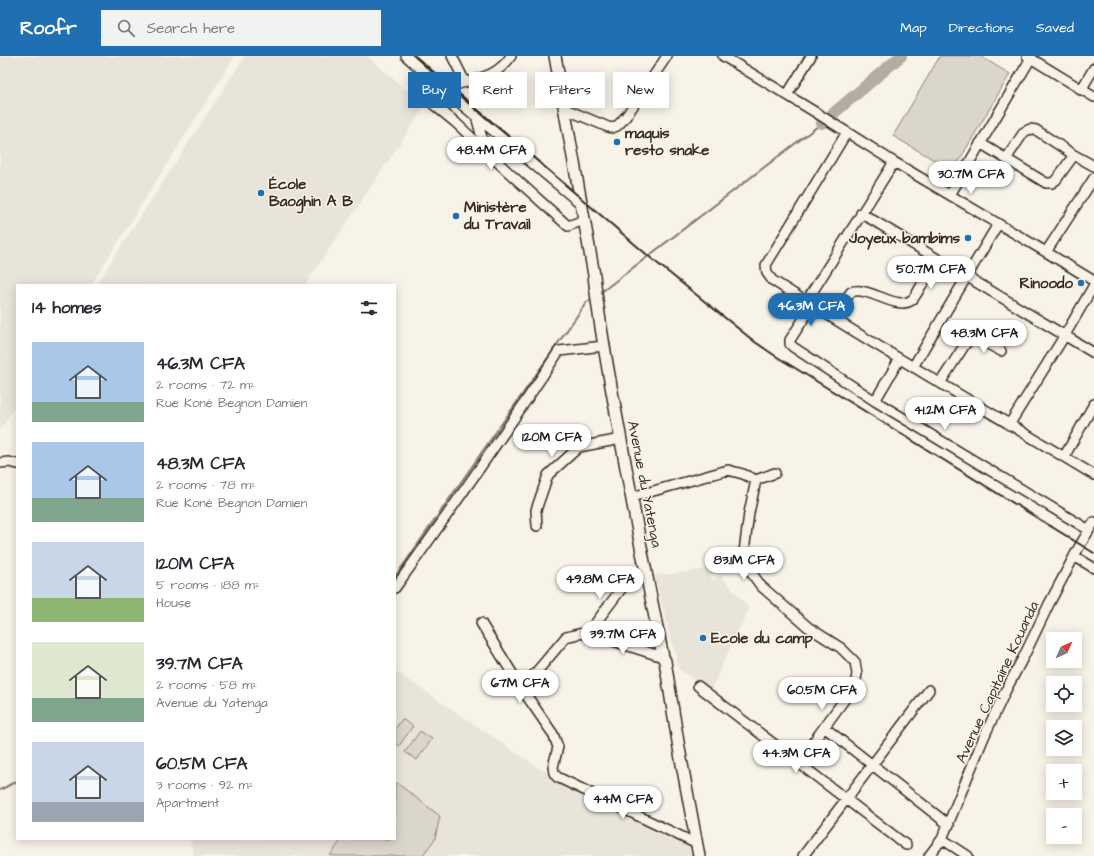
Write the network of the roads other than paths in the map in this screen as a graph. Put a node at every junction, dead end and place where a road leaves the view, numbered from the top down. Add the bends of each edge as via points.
1 (406, 56) edge
2 (452, 56) edge
3 (511, 56) edge
4 (555, 56) edge
5 (668, 56) edge
6 (723, 56) edge
7 (811, 56) edge
8 (1034, 58) edge
9 (736, 59) edge
10 (1094, 68) edge
11 (424, 72) edge
12 (465, 82) junction
13 (461, 83) edge
14 (1082, 90) junction
15 (787, 95) junction
16 (1094, 97) edge
17 (461, 103) edge
18 (438, 108) edge
19 (564, 109) junction
20 (476, 116) junction
21 (847, 132) junction
22 (980, 143) junction
23 (485, 150) junction
24 (1074, 155) junction
25 (1006, 158) junction
26 (894, 162) junction
27 (1094, 166) edge
28 (1094, 178) edge
29 (950, 195) junction
30 (581, 204) junction
31 (861, 213) junction
32 (584, 220) junction
33 (998, 224) junction
34 (1046, 252) junction
35 (939, 260) junction
36 (967, 277) junction
37 (1094, 281) edge
38 (1094, 285) edge
39 (809, 304) junction
40 (832, 317) junction
41 (1065, 335) junction
42 (604, 346) junction
43 (1001, 351) dead end
44 (1094, 353) edge
45 (899, 360) junction
46 (913, 367) junction
47 (940, 383) junction
48 (875, 401) junction
49 (1094, 404) edge
50 (1010, 425) junction
51 (621, 440) junction
52 (1064, 457) junction
53 (0, 463) edge
54 (16, 464) edge
55 (775, 472) dead end
56 (1094, 476) edge
57 (756, 480) junction
58 (632, 497) junction
59 (1094, 522) edge
60 (537, 526) dead end
61 (1088, 530) junction
62 (1074, 556) junction
63 (1094, 568) edge
64 (628, 580) dead end
65 (396, 587) edge
66 (481, 623) dead end
67 (588, 633) junction
68 (663, 657) junction
69 (698, 686) dead end
70 (522, 689) junction
71 (929, 690) dead end
72 (824, 727) junction
73 (798, 762) junction
74 (872, 764) junction
75 (846, 799) junction
76 (949, 825) junction
77 (942, 839) junction
78 (697, 844) junction
79 (906, 845) dead end
80 (699, 856) edge
81 (803, 856) edge
82 (929, 856) edge
83 (968, 856) edge

1 - 11 street
2 - 12 street
3 - 12 street via 494,73
4 - 19 main road, Avenue du Yatenga
5 - 19 street via 617,126 608,127
6 - 9 street
7 - 15 street
8 - 14 street
8 - 22 street
9 - 15 street
10 - 14 street
12 - 13 street
14 - 16 street
15 - 21 street
17 - 20 street
18 - 23 street
19 - 30 main road, Avenue du Yatenga
20 - 23 street
20 - 30 street
21 - 26 street
21 - 39 street via 766,265 767,273 772,280
22 - 25 street
22 - 29 street
23 - 32 street via 568,226
24 - 25 street via 1052,183 1046,183
24 - 25 street via 1036,130 1030,129 1024,132
24 - 27 street
26 - 29 street
26 - 31 street
28 - 34 street
29 - 33 street
30 - 32 main road, Avenue du Yatenga
31 - 35 street
31 - 39 street
32 - 42 main road, Avenue du Yatenga
33 - 34 street
33 - 36 street
34 - 37 street
35 - 36 street
35 - 40 street via 913,299 906,303 855,290
36 - 41 street
36 - 46 street
38 - 41 street
39 - 40 street
39 - 48 street via 790,340 791,345
40 - 45 street
41 - 44 street
41 - 50 street
42 - 51 main road, Avenue du Yatenga
42 - 65 street via 559,351 445,520
43 - 47 street via 971,338
45 - 46 street
45 - 48 street
46 - 47 street
47 - 50 street
48 - 61 street
49 - 52 street
50 - 52 street
51 - 58 main road, Avenue du Yatenga
51 - 60 street via 579,447 548,475 536,510
52 - 56 street
53 - 54 street
55 - 57 street
57 - 58 street via 728,470
57 - 72 street via 749,513 745,564 761,586 808,627 841,648 855,662 855,685
58 - 68 main road, Avenue du Yatenga
59 - 61 street, Avenue Capitaine Kouanda
61 - 62 street, Avenue Capitaine Kouanda
62 - 63 street
62 - 76 street, Avenue Capitaine Kouanda via 1004,692
64 - 67 street
66 - 70 street
67 - 68 street
67 - 70 street via 566,637
68 - 78 main road, Avenue du Yatenga
69 - 73 street
70 - 78 street via 553,734 558,746 554,767 557,777
71 - 74 street
72 - 73 street
72 - 74 street
73 - 75 street
74 - 75 street
74 - 76 street
75 - 79 street
75 - 81 street
76 - 77 street, Avenue Capitaine Kouanda
77 - 82 street, Avenue Capitaine Kouanda
77 - 83 street
78 - 80 main road, Avenue du Yatenga

